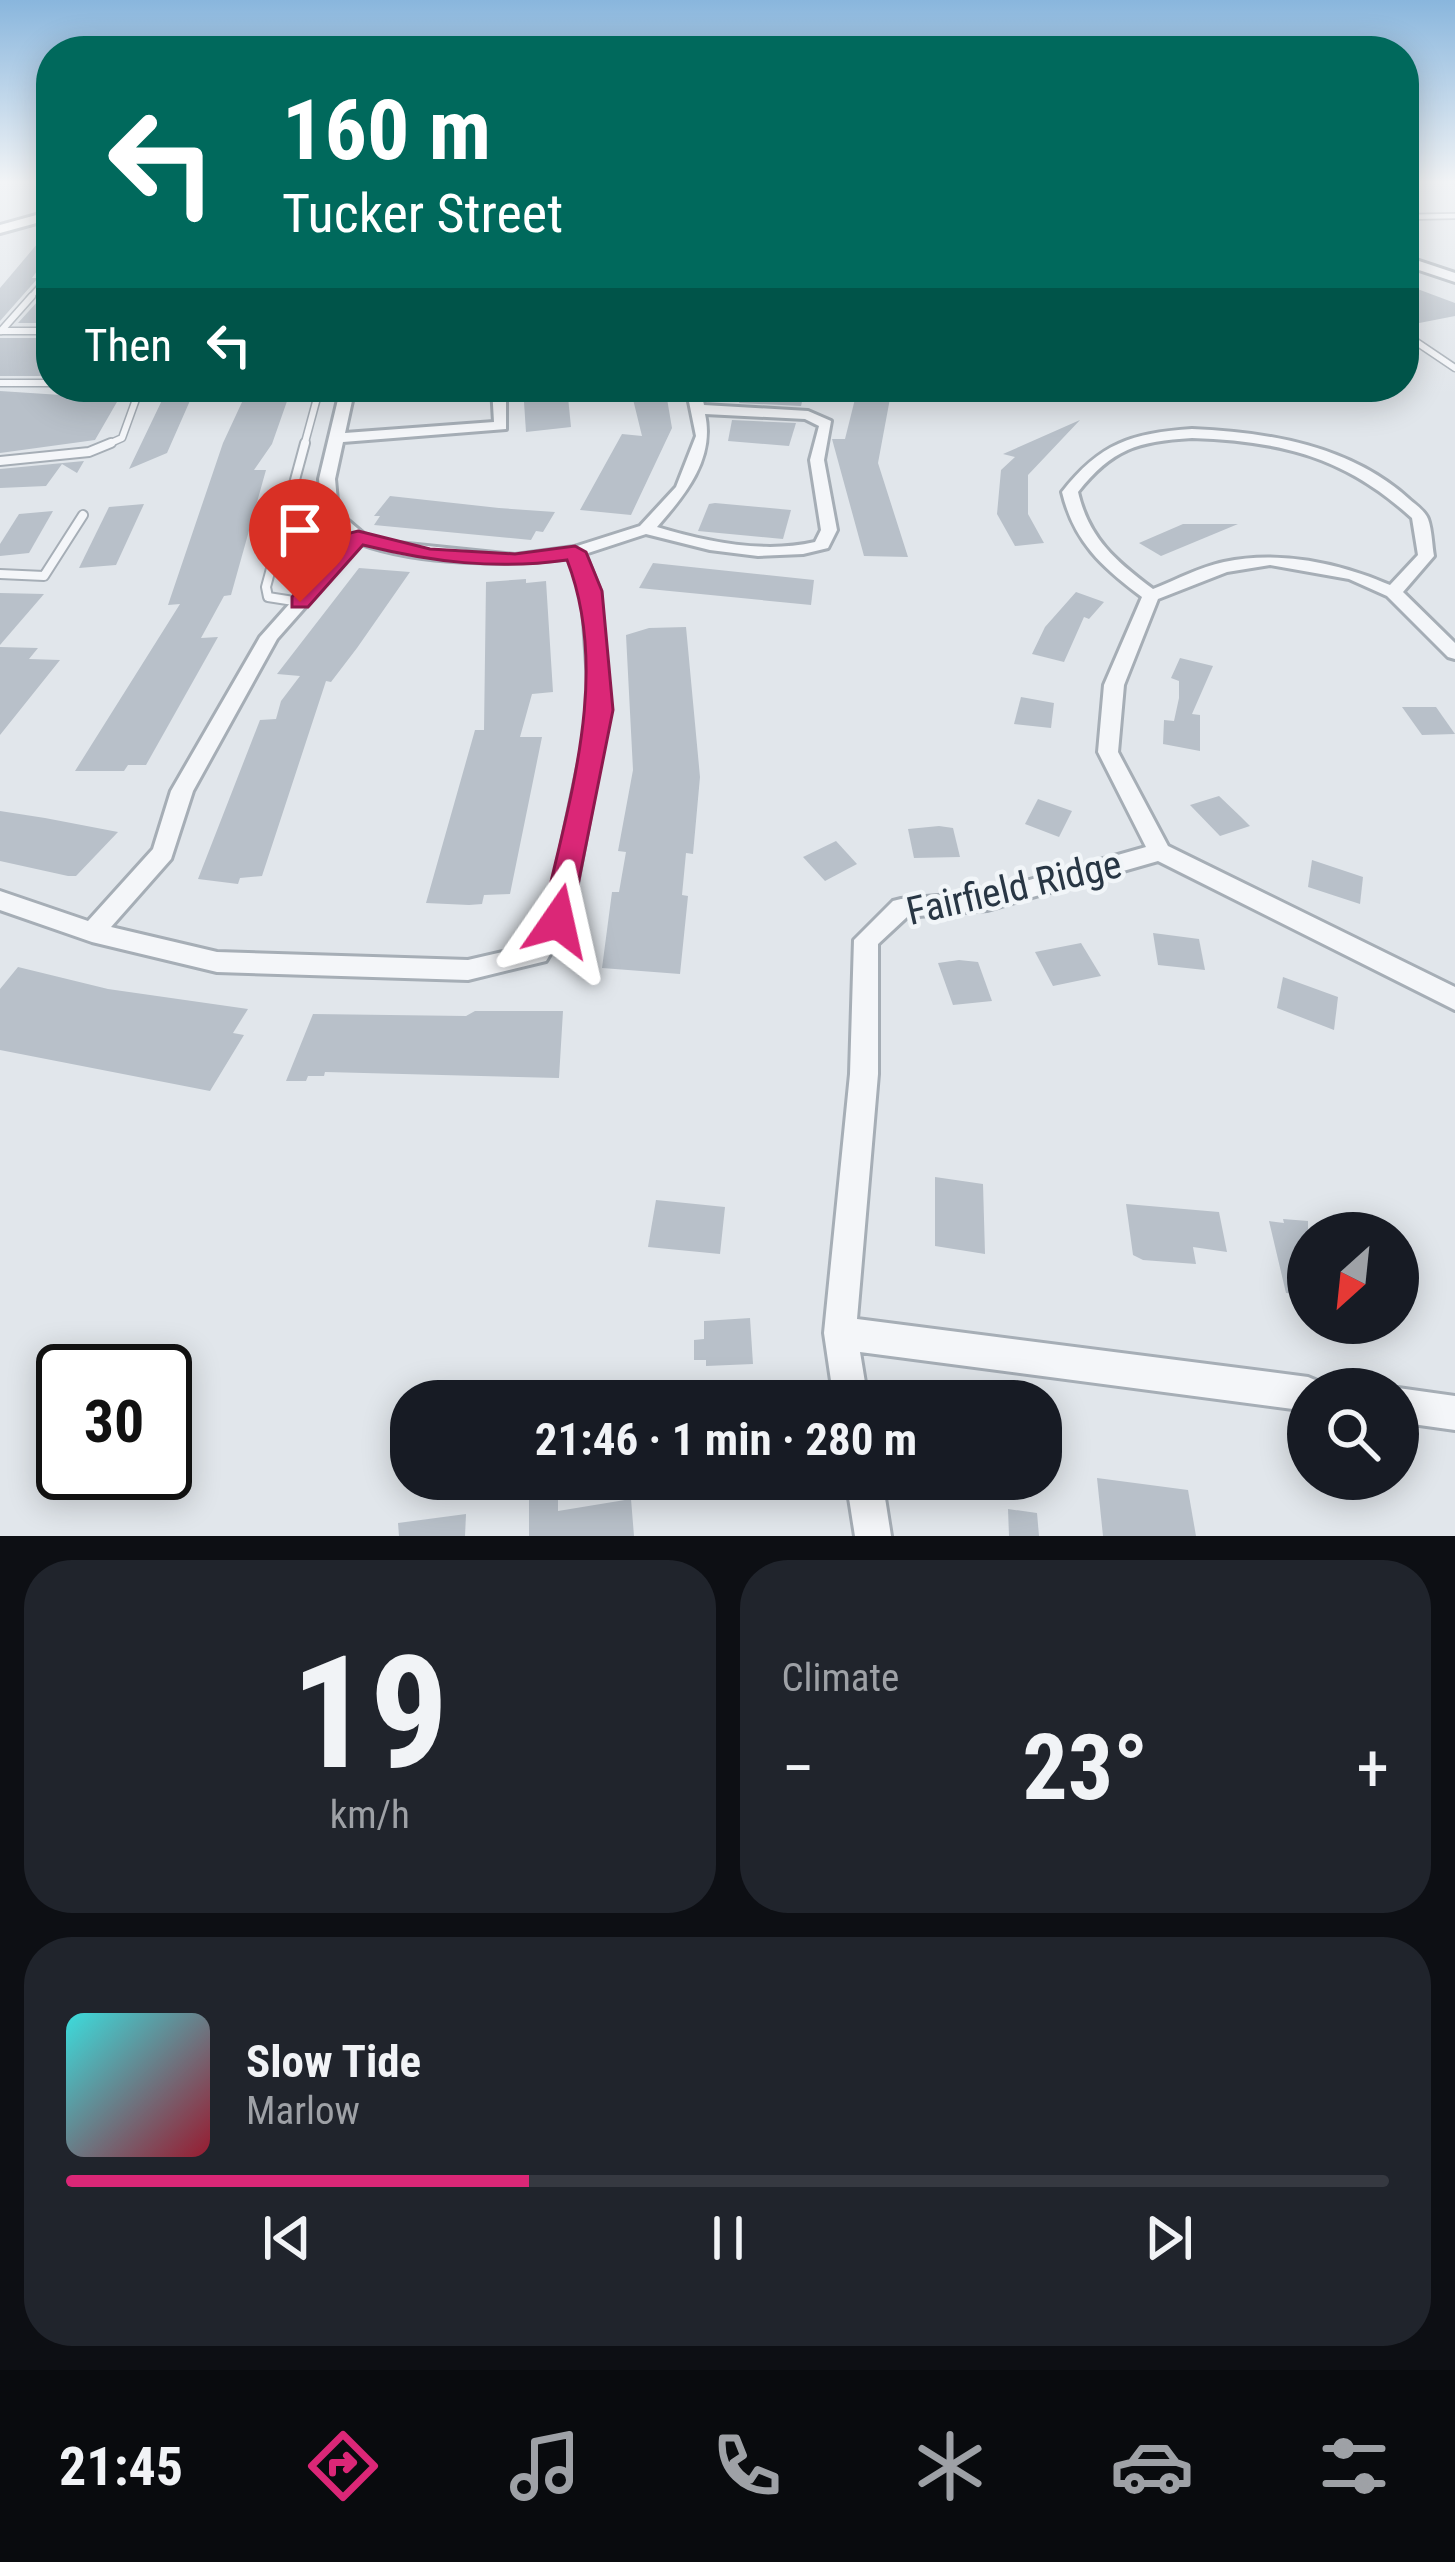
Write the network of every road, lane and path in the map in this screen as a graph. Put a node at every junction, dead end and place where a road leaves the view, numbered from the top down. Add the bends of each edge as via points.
1 (1419, 265) edge
2 (1455, 278) edge
3 (36, 291) edge
4 (1, 331) edge
5 (36, 331) edge
6 (1419, 344) edge
7 (1455, 368) edge
8 (0, 382) edge
9 (36, 382) edge
10 (135, 402) edge
11 (316, 402) edge
12 (345, 402) edge
13 (500, 402) edge
14 (695, 402) edge
15 (697, 409) junction
16 (337, 438) junction
17 (0, 461) edge
18 (328, 488) junction
19 (292, 492) junction
20 (83, 515) dead end
21 (646, 529) junction
22 (358, 537) junction
23 (575, 552) junction
24 (0, 574) edge
25 (1393, 592) junction
26 (1151, 596) junction
27 (300, 602) junction
28 (1455, 653) edge
29 (1160, 852) junction
30 (0, 900) edge
31 (92, 932) junction
32 (1455, 999) edge
33 (840, 1333) junction
34 (848, 1380) edge
35 (1287, 1391) edge
36 (1419, 1408) edge
37 (1455, 1413) edge
38 (867, 1500) edge
39 (873, 1536) edge

1 - 2 street
3 - 4 lane
4 - 5 lane
6 - 7 lane
8 - 9 lane
10 - 17 lane via 122,438 89,452
11 - 19 lane
12 - 16 street
13 - 16 street via 501,426
14 - 15 street
15 - 21 street via 703,436 683,488
15 - 21 street via 808,415 826,424 817,460 829,530 822,545 801,552 686,542
16 - 18 street
18 - 19 lane
18 - 22 street via 330,514
19 - 27 lane via 266,586 268,597
20 - 24 lane via 44,576
21 - 23 street
22 - 23 street via 452,556 515,560
22 - 27 street
23 - 31 street via 591,591 600,710 558,921 537,954 468,970 217,962
25 - 26 street via 1353,575 1270,560 1223,567
25 - 26 street via 1426,556 1420,517 1377,480 1325,456 1256,439 1187,435 1115,450 1070,492 1076,522 1098,556
25 - 28 street
26 - 29 street, Fairfield Ridge via 1114,686 1108,752
27 - 31 street via 269,637 182,790 163,853
29 - 32 street, Fairfield Ridge
29 - 33 street, Fairfield Ridge via 987,901 901,908 866,940 864,1074
30 - 31 street
33 - 34 street, Fairfield Ridge
33 - 35 street
36 - 37 street
38 - 39 street

